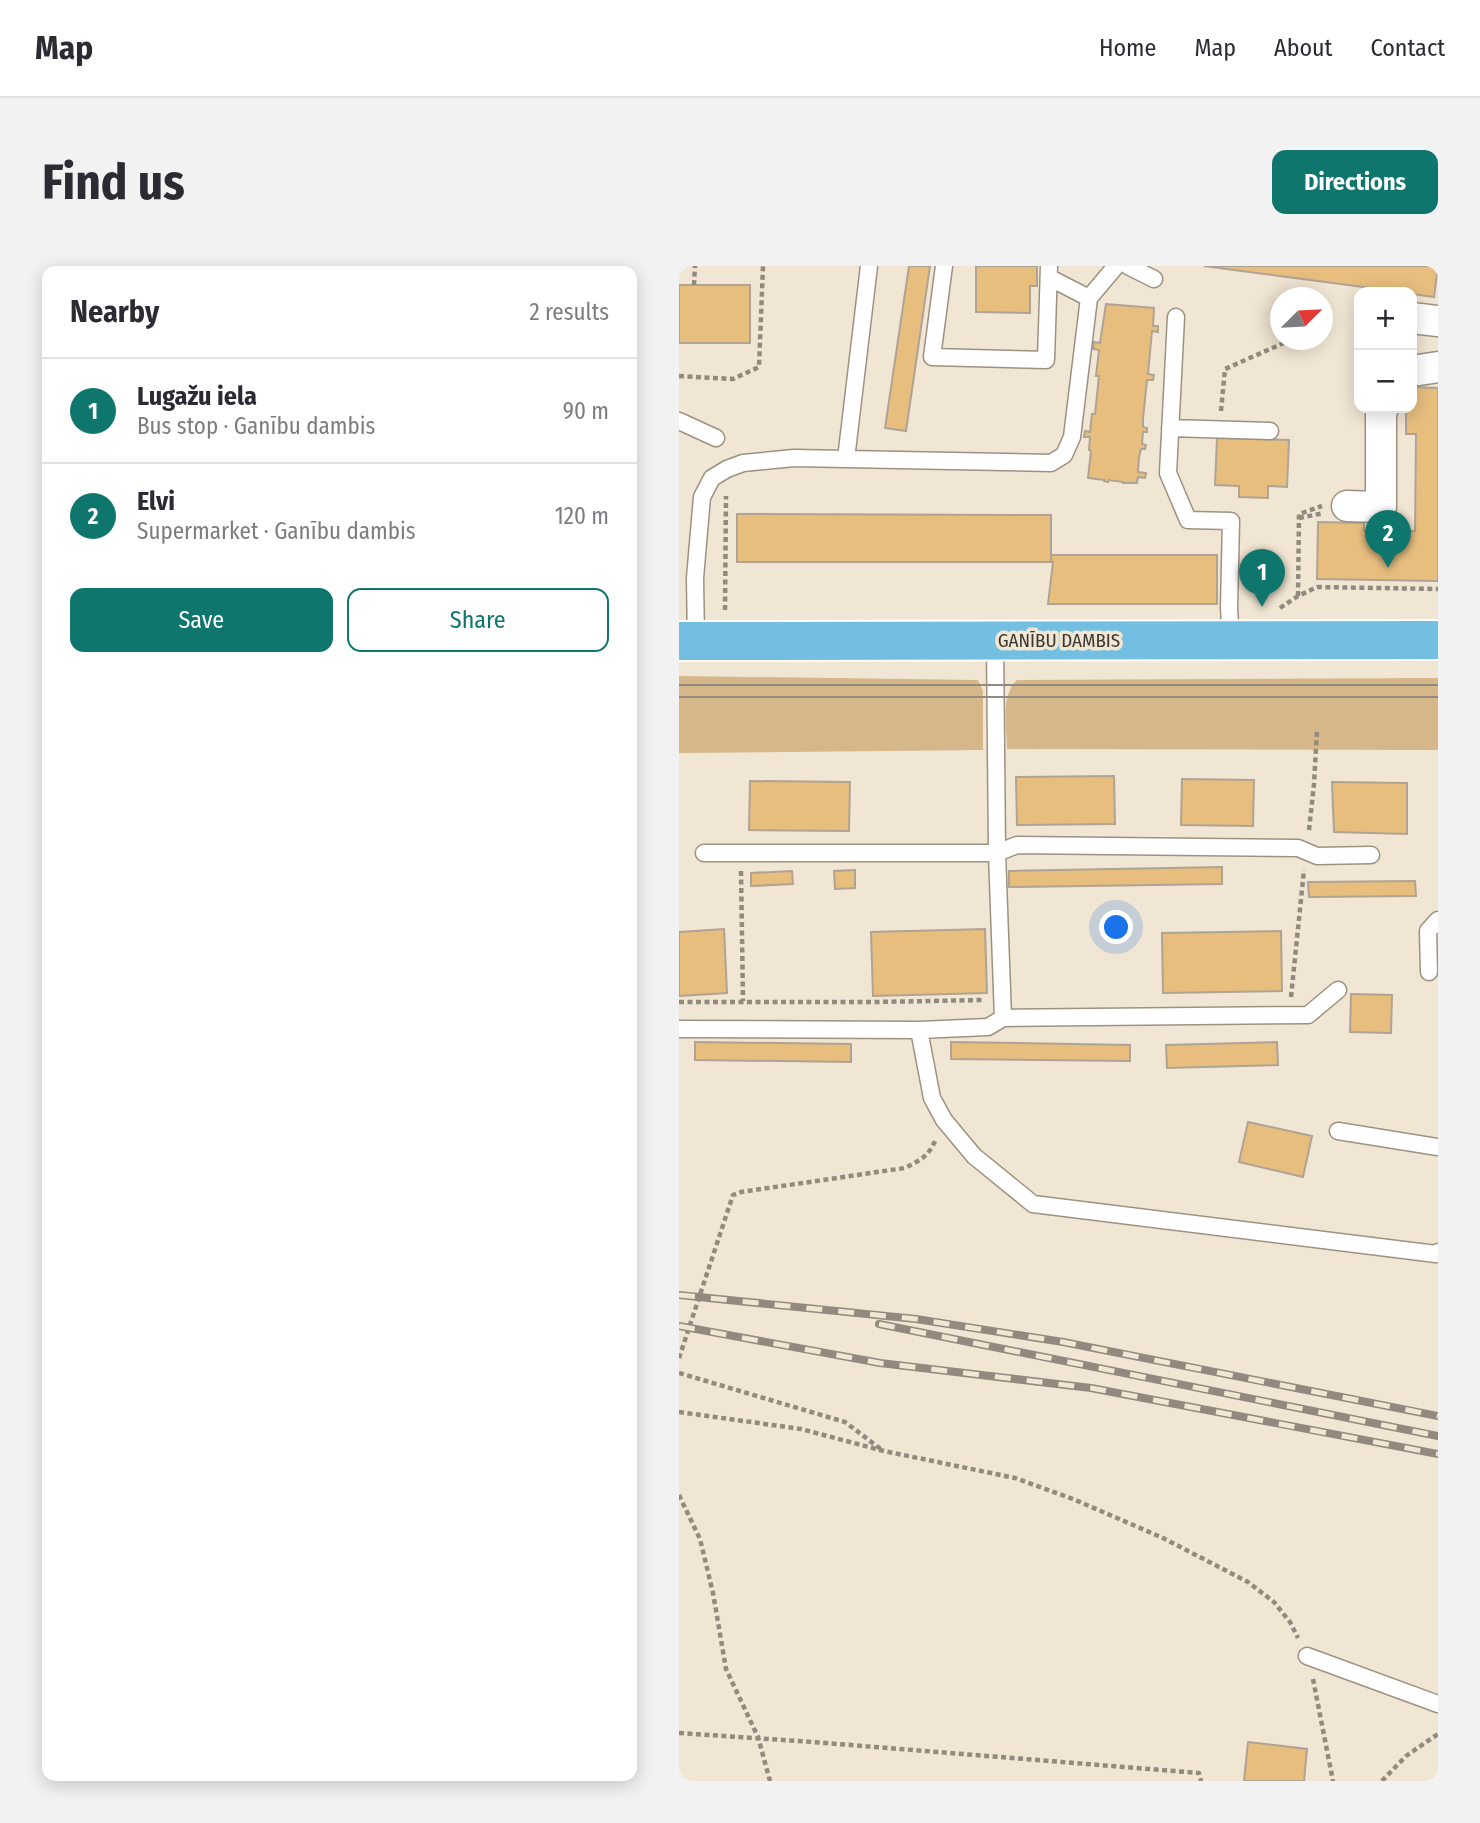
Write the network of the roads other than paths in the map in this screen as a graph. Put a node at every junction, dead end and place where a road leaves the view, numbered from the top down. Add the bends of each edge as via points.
1 (869, 266) edge
2 (944, 266) edge
3 (1116, 266) edge
4 (1128, 266) edge
5 (1050, 272) edge
6 (1154, 279) dead end
7 (1089, 298) junction
8 (1176, 317) dead end
9 (1417, 319) edge
10 (1438, 321) edge
11 (1438, 367) edge
12 (1417, 370) edge
13 (1381, 413) edge
14 (679, 421) edge
15 (1170, 428) junction
16 (1270, 431) dead end
17 (716, 438) dead end
18 (846, 459) junction
19 (1347, 506) dead end
20 (1231, 639) junction
21 (995, 640) junction
22 (1438, 640) edge
23 (688, 641) edge
24 (704, 853) dead end
25 (997, 853) junction
26 (1371, 855) dead end
27 (1438, 920) edge
28 (1430, 972) dead end
29 (1338, 990) dead end
30 (1003, 1018) junction
31 (679, 1029) edge
32 (919, 1030) junction
33 (1338, 1131) dead end
34 (1438, 1147) edge
35 (1438, 1252) edge
36 (1307, 1656) road end
37 (1438, 1704) edge

1 - 18 lane
2 - 5 lane via 932,357 1046,359
3 - 7 lane
4 - 6 lane
5 - 7 lane
7 - 18 lane via 1072,437 1064,454 1051,463
8 - 15 lane
9 - 10 street
11 - 12 street
13 - 19 street via 1381,507
14 - 17 lane
15 - 16 lane
15 - 20 lane via 1168,473 1188,520 1231,521
18 - 23 lane via 743,463 712,478 702,497
20 - 21 main road, GANĪBU DAMBIS
20 - 22 main road, GANĪBU DAMBIS
21 - 23 main road, GANĪBU DAMBIS
21 - 25 lane
24 - 25 lane
25 - 26 lane via 1017,845 1298,848 1317,856
25 - 30 lane
27 - 28 lane via 1428,931
29 - 30 lane via 1308,1015
30 - 32 lane via 988,1027
31 - 32 lane
32 - 35 lane via 932,1098 944,1121 974,1156 1033,1204
33 - 34 lane
36 - 37 lane

